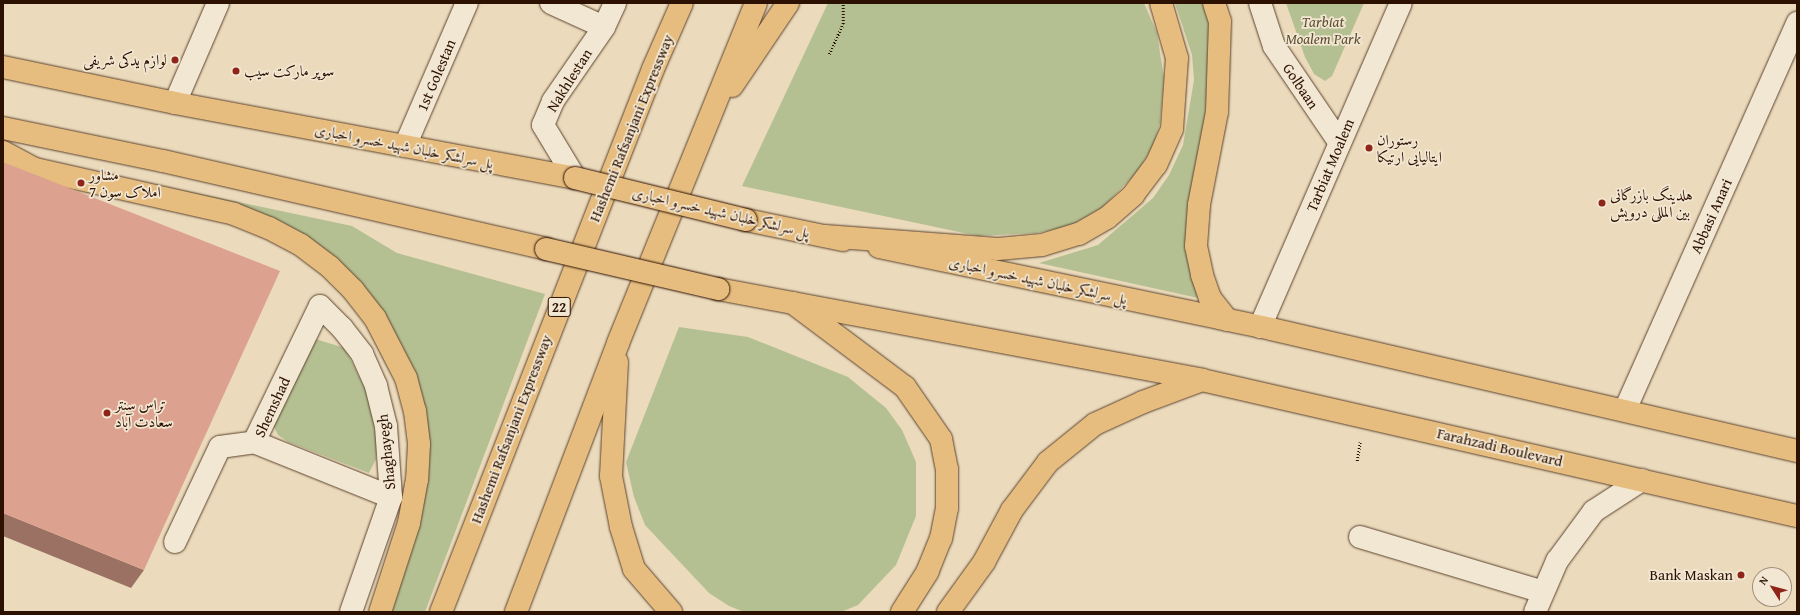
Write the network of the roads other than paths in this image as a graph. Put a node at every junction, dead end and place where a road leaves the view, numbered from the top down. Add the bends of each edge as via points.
1 (218, 3) edge
2 (468, 3) edge
3 (551, 3) edge
4 (615, 3) edge
5 (682, 3) edge
6 (756, 3) edge
7 (788, 3) edge
8 (1161, 3) edge
9 (1214, 3) edge
10 (1260, 3) edge
11 (1401, 3) edge
12 (1797, 23) edge
13 (604, 26) junction
14 (3, 67) edge
15 (175, 103) junction
16 (706, 126) junction
17 (3, 128) edge
18 (1340, 143) junction
19 (405, 146) junction
20 (3, 152) edge
21 (575, 178) junction
22 (825, 236) junction
23 (794, 303) junction
24 (320, 306) joint
25 (1227, 320) junction
26 (1260, 327) junction
27 (618, 343) junction
28 (1202, 380) junction
29 (1625, 410) junction
30 (254, 442) junction
31 (1797, 451) edge
32 (1642, 480) junction
33 (390, 497) junction
34 (1797, 516) edge
35 (1360, 537) dead end
36 (175, 542) dead end
37 (1543, 592) junction
38 (351, 612) edge
39 (380, 612) edge
40 (441, 612) edge
41 (516, 612) edge
42 (671, 612) edge
43 (902, 612) edge
44 (948, 612) edge
45 (1535, 612) edge

1 - 15 street
2 - 19 street, 1st Golestan
3 - 13 street
4 - 13 street, Nakhlestan
5 - 40 main road, Hashemi Rafsanjani Expressway / 22 via 653,69
6 - 16 main road
7 - 16 main road
8 - 22 main road via 1177,58 1172,129 1156,165 1133,195 1107,218 1079,234 1042,245 998,249
9 - 25 main road via 1220,21 1217,112 1199,205 1196,246 1210,298
10 - 18 street, Golbaan via 1274,46
11 - 18 street, Tarbiat Moalem
12 - 29 street, Abbasi Anari
13 - 21 street, Nakhlestan via 553,101 543,125
14 - 15 main road, پل سرلشکر خلبان شهید خسرو اخباری
15 - 19 main road, پل سرلشکر خلبان شهید خسرو اخباری
16 - 27 main road
17 - 23 main road, bridge via 171,163 718,289
18 - 26 street, Tarbiat Moalem
19 - 21 main road, پل سرلشکر خلبان شهید خسرو اخباری
20 - 39 main road via 35,170 234,214 269,228 301,245 330,267 376,318 406,378 415,411 419,444 417,479 409,523
21 - 22 main road, پل سرلشکر خلبان شهید خسرو اخباری, bridge via 746,220
22 - 25 main road, پل سرلشکر خلبان شهید خسرو اخباری
23 - 28 main road
23 - 43 main road via 905,387 941,439 947,477 947,508 941,538 928,571
24 - 30 street, Shemshad
24 - 33 street, Shaghayegh via 342,328 362,354 376,386 386,426
25 - 26 main road
26 - 29 main road
27 - 41 main road
27 - 42 main road via 611,476 621,527 634,569
28 - 32 main road, Farahzadi Boulevard
28 - 44 main road via 1143,402 1095,424 1048,462 1012,510 984,562
29 - 31 main road
30 - 33 street, Shemshad
30 - 36 street via 220,447
32 - 34 main road, Farahzadi Boulevard
32 - 37 street via 1594,511 1557,561
33 - 38 street, Shaghayegh
35 - 37 street
37 - 45 street

